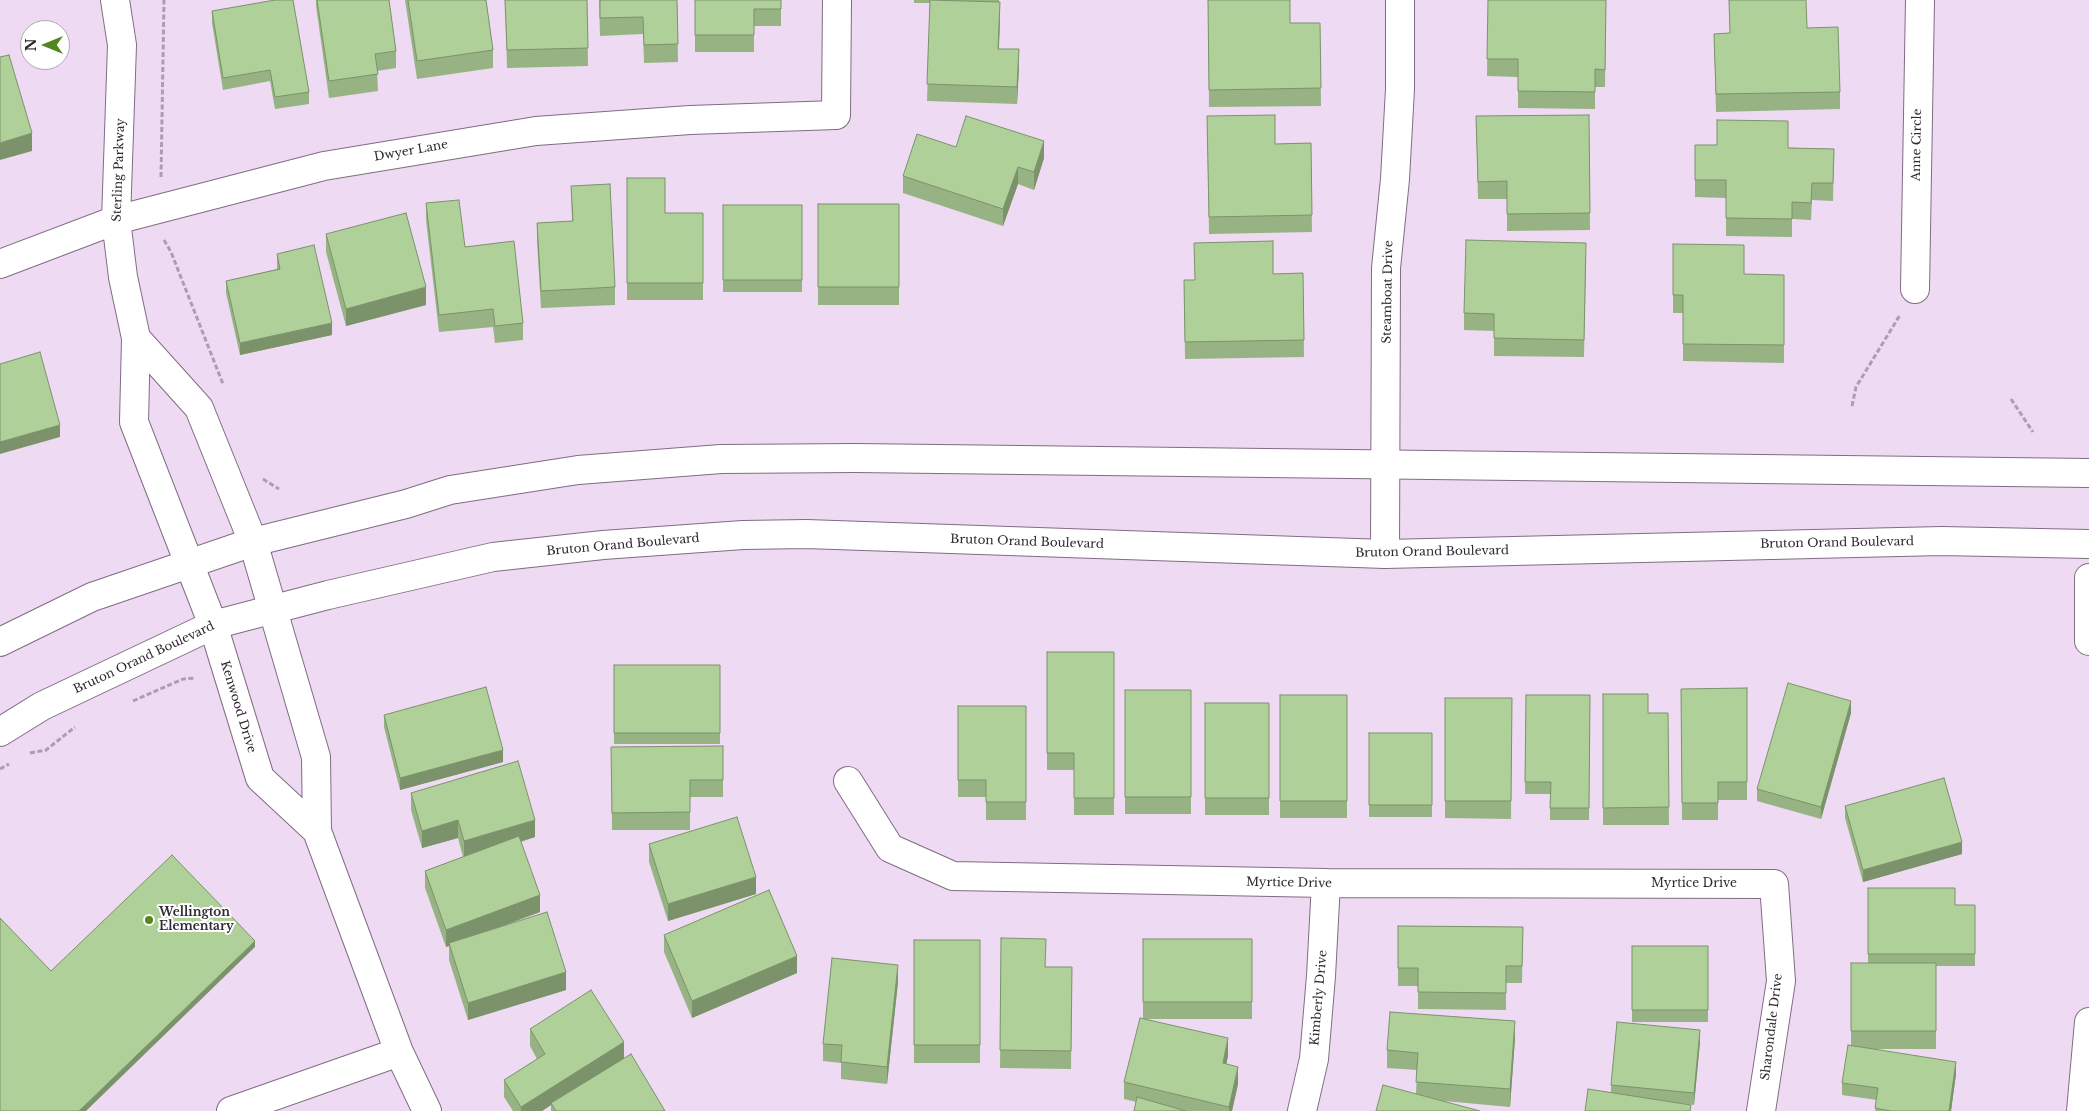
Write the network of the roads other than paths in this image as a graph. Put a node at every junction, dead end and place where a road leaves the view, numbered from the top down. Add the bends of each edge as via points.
1 (116, 0) edge
2 (836, 0) edge
3 (1400, 0) edge
4 (1920, 0) edge
5 (116, 220) junction
6 (0, 264) edge
7 (1915, 289) road end
8 (136, 338) junction
9 (1386, 465) junction
10 (2089, 473) edge
11 (253, 542) junction
12 (2089, 544) edge
13 (1385, 554) junction
14 (190, 563) junction
15 (2089, 578) edge
16 (272, 609) junction
17 (213, 625) junction
18 (2089, 641) edge
19 (0, 642) edge
20 (0, 732) edge
21 (848, 780) dead end
22 (317, 830) junction
23 (1326, 884) junction
24 (1774, 884) joint
25 (2089, 1022) edge
26 (399, 1052) junction
27 (230, 1111) edge
28 (427, 1111) edge
29 (1302, 1111) edge
30 (1761, 1111) edge
31 (2081, 1111) edge

1 - 5 street, Sterling Parkway via 122,45
2 - 5 street, Dwyer Lane via 836,115 536,130 324,166
3 - 9 street, Steamboat Drive via 1400,89 1386,268
4 - 7 street, Anne Circle
5 - 6 street, Dwyer Lane
5 - 8 street, Sterling Parkway via 123,277
8 - 11 street, Sterling Parkway via 199,408
8 - 14 street, Sterling Parkway via 134,422
9 - 10 street
9 - 11 street via 721,459 578,470 450,490
9 - 13 street, Steamboat Drive
11 - 14 street
11 - 16 street, Sterling Parkway
12 - 13 street, Bruton Orand Boulevard via 1942,541
13 - 16 street, Bruton Orand Boulevard via 806,534 742,535 493,558
14 - 17 street, Kenwood Drive
14 - 19 street via 92,597
15 - 18 street
16 - 17 street, Bruton Orand Boulevard
16 - 22 street, Kenwood Drive via 316,758
17 - 20 street, Bruton Orand Boulevard via 42,706
17 - 22 street, Kenwood Drive via 260,778
21 - 23 street, Myrtice Drive via 890,848 953,876
22 - 26 street, Kenwood Drive
23 - 24 street, Myrtice Drive
23 - 29 street, Kimberly Drive via 1314,1059
24 - 30 street, Sharondale Drive via 1781,980
25 - 31 street
26 - 27 street
26 - 28 street, Kenwood Drive

